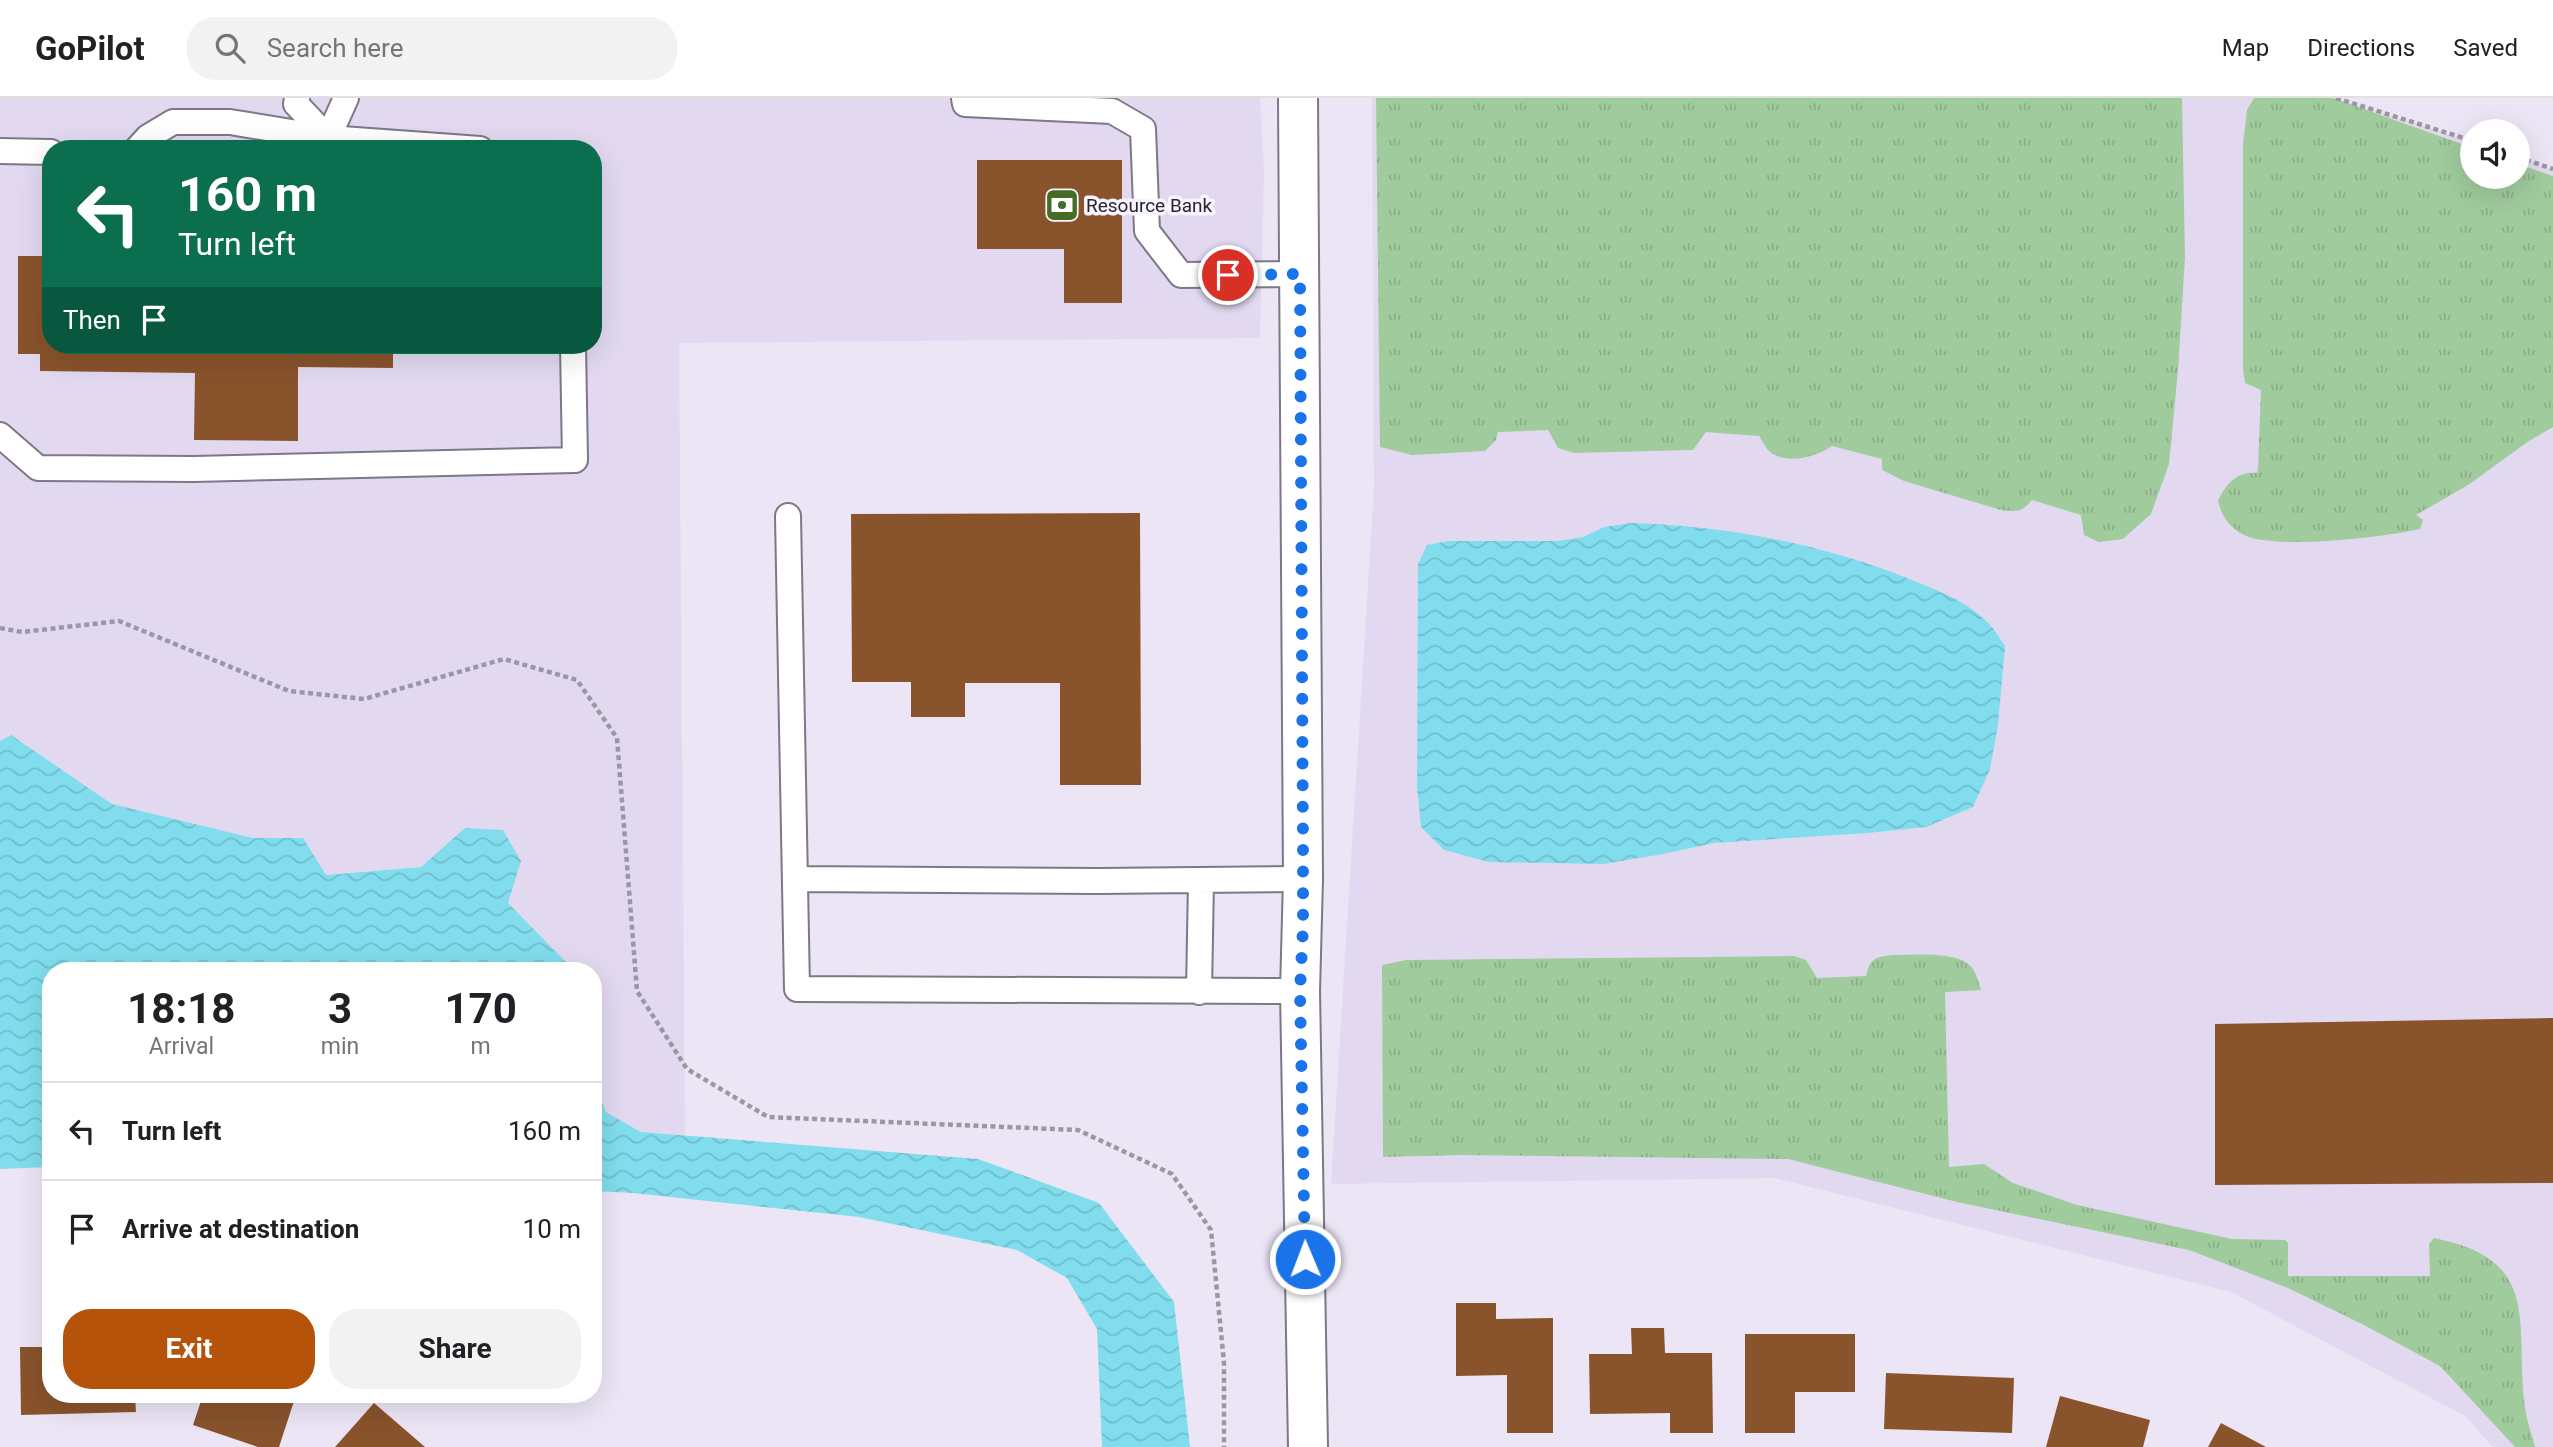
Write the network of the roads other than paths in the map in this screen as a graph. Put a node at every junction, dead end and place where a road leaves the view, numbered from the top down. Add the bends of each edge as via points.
1 (297, 98) edge
2 (346, 98) edge
3 (964, 98) edge
4 (1298, 98) edge
5 (328, 138) junction
6 (145, 140) edge
7 (356, 140) edge
8 (0, 151) edge
9 (42, 152) edge
10 (1300, 274) junction
11 (573, 354) edge
12 (0, 435) edge
13 (788, 516) dead end
14 (794, 879) junction
15 (1303, 879) junction
16 (1201, 880) junction
17 (1300, 991) junction
18 (1199, 992) junction
19 (1308, 1447) edge

1 - 5 lane via 296,104
2 - 5 lane
3 - 10 lane via 965,104 1112,111 1143,130 1147,231 1181,275
4 - 10 street
5 - 6 lane via 230,122 173,122
5 - 7 lane
8 - 9 lane
10 - 15 street
11 - 12 lane via 575,460 38,468
13 - 14 lane
14 - 16 lane
14 - 18 lane via 797,989
15 - 16 lane
15 - 17 street
16 - 18 lane
17 - 18 lane
17 - 19 street

